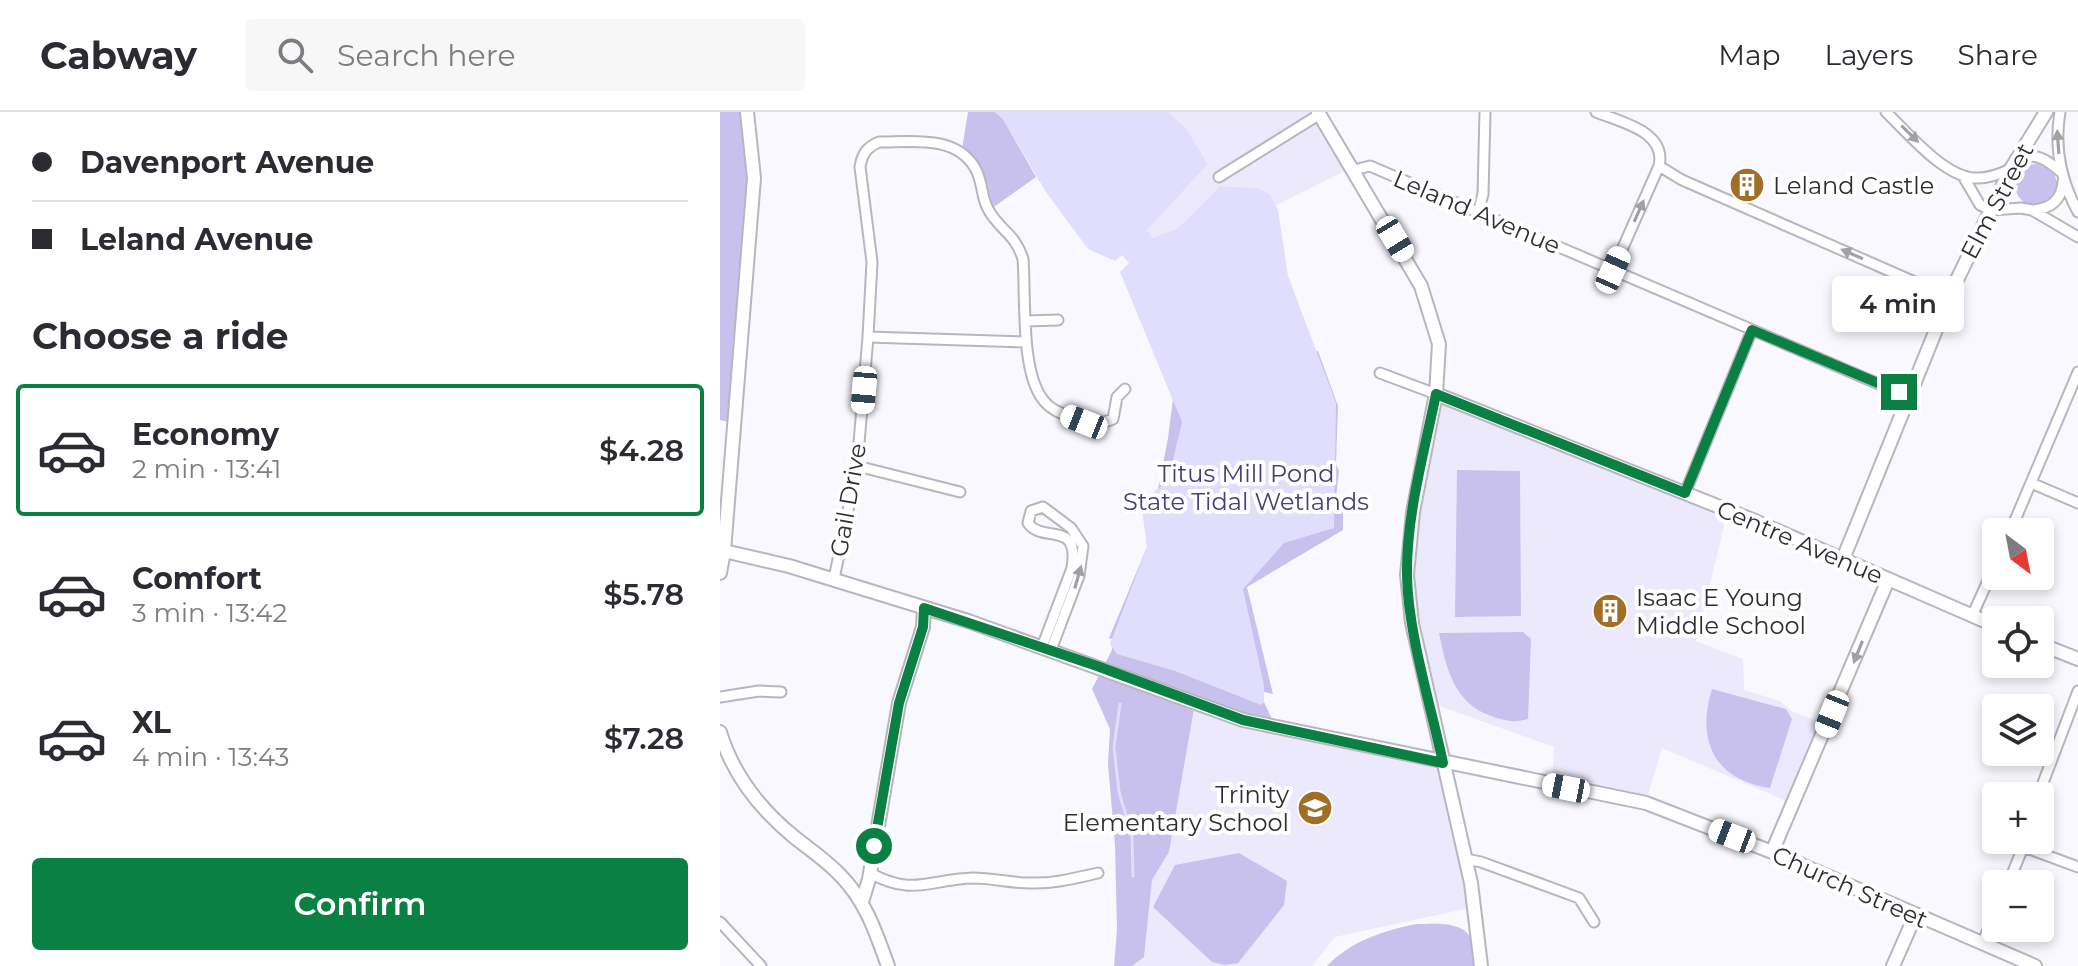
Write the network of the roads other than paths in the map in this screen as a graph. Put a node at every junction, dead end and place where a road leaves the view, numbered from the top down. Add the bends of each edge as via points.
1 (747, 112) edge
2 (1485, 112) edge
3 (1596, 112) edge
4 (1886, 112) edge
5 (2036, 112) edge
6 (2046, 112) edge
7 (2060, 112) edge
8 (1319, 113) edge
9 (2034, 132) junction
10 (2018, 157) junction
11 (1659, 166) junction
12 (2011, 169) junction
13 (1354, 170) junction
14 (1963, 176) junction
15 (2062, 176) junction
16 (1219, 177) dead end
17 (1991, 210) junction
18 (2032, 210) junction
19 (2078, 212) edge
20 (1478, 213) junction
21 (2078, 237) edge
22 (1613, 270) junction
23 (1949, 297) junction
24 (1058, 320) dead end
25 (1026, 321) junction
26 (1752, 330) junction
27 (868, 337) junction
28 (1026, 342) junction
29 (2078, 372) edge
30 (1380, 373) dead end
31 (1125, 389) dead end
32 (1436, 394) junction
33 (1909, 397) junction
34 (857, 466) junction
35 (2031, 483) junction
36 (960, 492) dead end
37 (1685, 493) junction
38 (2078, 503) edge
39 (2016, 518) edge
40 (724, 551) junction
41 (1843, 559) junction
42 (720, 573) edge
43 (834, 579) junction
44 (1888, 580) junction
45 (1984, 590) edge
46 (924, 608) junction
47 (1972, 616) junction
48 (1982, 620) edge
49 (1046, 648) junction
50 (2054, 650) edge
51 (2078, 659) edge
52 (2078, 691) edge
53 (781, 692) dead end
54 (720, 697) edge
55 (720, 732) edge
56 (1443, 763) junction
57 (2043, 782) edge
58 (1772, 852) junction
59 (2049, 854) edge
60 (1466, 859) junction
61 (2078, 867) edge
62 (870, 873) junction
63 (1098, 873) dead end
64 (862, 902) junction
65 (1915, 916) junction
66 (720, 922) edge
67 (1594, 922) dead end
68 (1982, 944) joint
69 (761, 966) edge
70 (888, 966) edge
71 (1481, 966) edge
72 (1893, 966) edge
73 (2035, 966) edge

1 - 40 street via 754,178
2 - 20 street
3 - 11 street via 1654,140 1660,150
4 -> 14 street via 1937,160
5 - 9 street
6 - 9 street, Elm Street
15 -> 7 street
8 - 13 street
8 - 16 street
9 - 10 street, Elm Street
10 - 12 street, Elm Street
10 - 15 street via 2044,158
22 -> 11 street
23 -> 11 street
12 - 14 street
12 - 17 street, Elm Street
13 - 20 street, Leland Avenue via 1370,166
13 - 32 street via 1429,306 1439,344
14 - 17 street via 1980,205
15 - 18 street via 2058,199
15 - 19 street
17 - 18 street
17 - 23 street, Elm Street
18 - 21 street
20 - 22 street, Leland Avenue
22 - 26 street, Leland Avenue
23 - 33 street, Elm Street
24 - 25 street
25 - 27 street, Gail Drive via 1019,247 991,215 968,158 941,144 879,142 866,150 860,167 872,262
25 - 28 street, Gail Drive
26 - 33 street, Leland Avenue
26 - 37 street
27 - 28 street
27 - 34 street, Gail Drive
28 - 31 street, Gail Drive via 1033,384 1053,409 1098,425 1113,419 1117,397
29 - 35 street
30 - 32 street, Centre Avenue
32 - 37 street, Centre Avenue
32 - 56 street via 1413,512 1407,575 1412,623
33 - 41 street, Elm Street
34 - 36 street
34 - 43 street, Gail Drive
35 - 38 street
35 - 39 street
37 - 41 street, Centre Avenue
40 - 42 street
40 - 43 street, Church Street
41 - 44 street, Centre Avenue
43 - 46 street, Church Street
44 - 47 street, Centre Avenue
44 -> 58 street
45 - 47 street
46 - 49 street, Church Street
46 - 62 street via 899,703
47 - 48 street, Centre Avenue
49 -> 49 street via 1079,576 1083,546 1071,528 1043,507 1031,511 1028,523 1039,532 1065,538 1074,556
49 - 56 street, Church Street via 1243,720
50 - 51 street
52 - 57 street
53 - 54 street
55 - 64 street via 752,796 841,876
56 - 58 street, Church Street via 1646,803
56 - 60 street
58 - 65 street, Church Street
59 - 61 street
60 - 67 street via 1579,898
60 - 71 street
62 - 63 street via 918,887 970,878 1033,884
62 - 64 street
64 - 70 street
65 - 68 street, Church Street
65 - 72 street
66 - 69 street
68 - 73 street, Church Street

